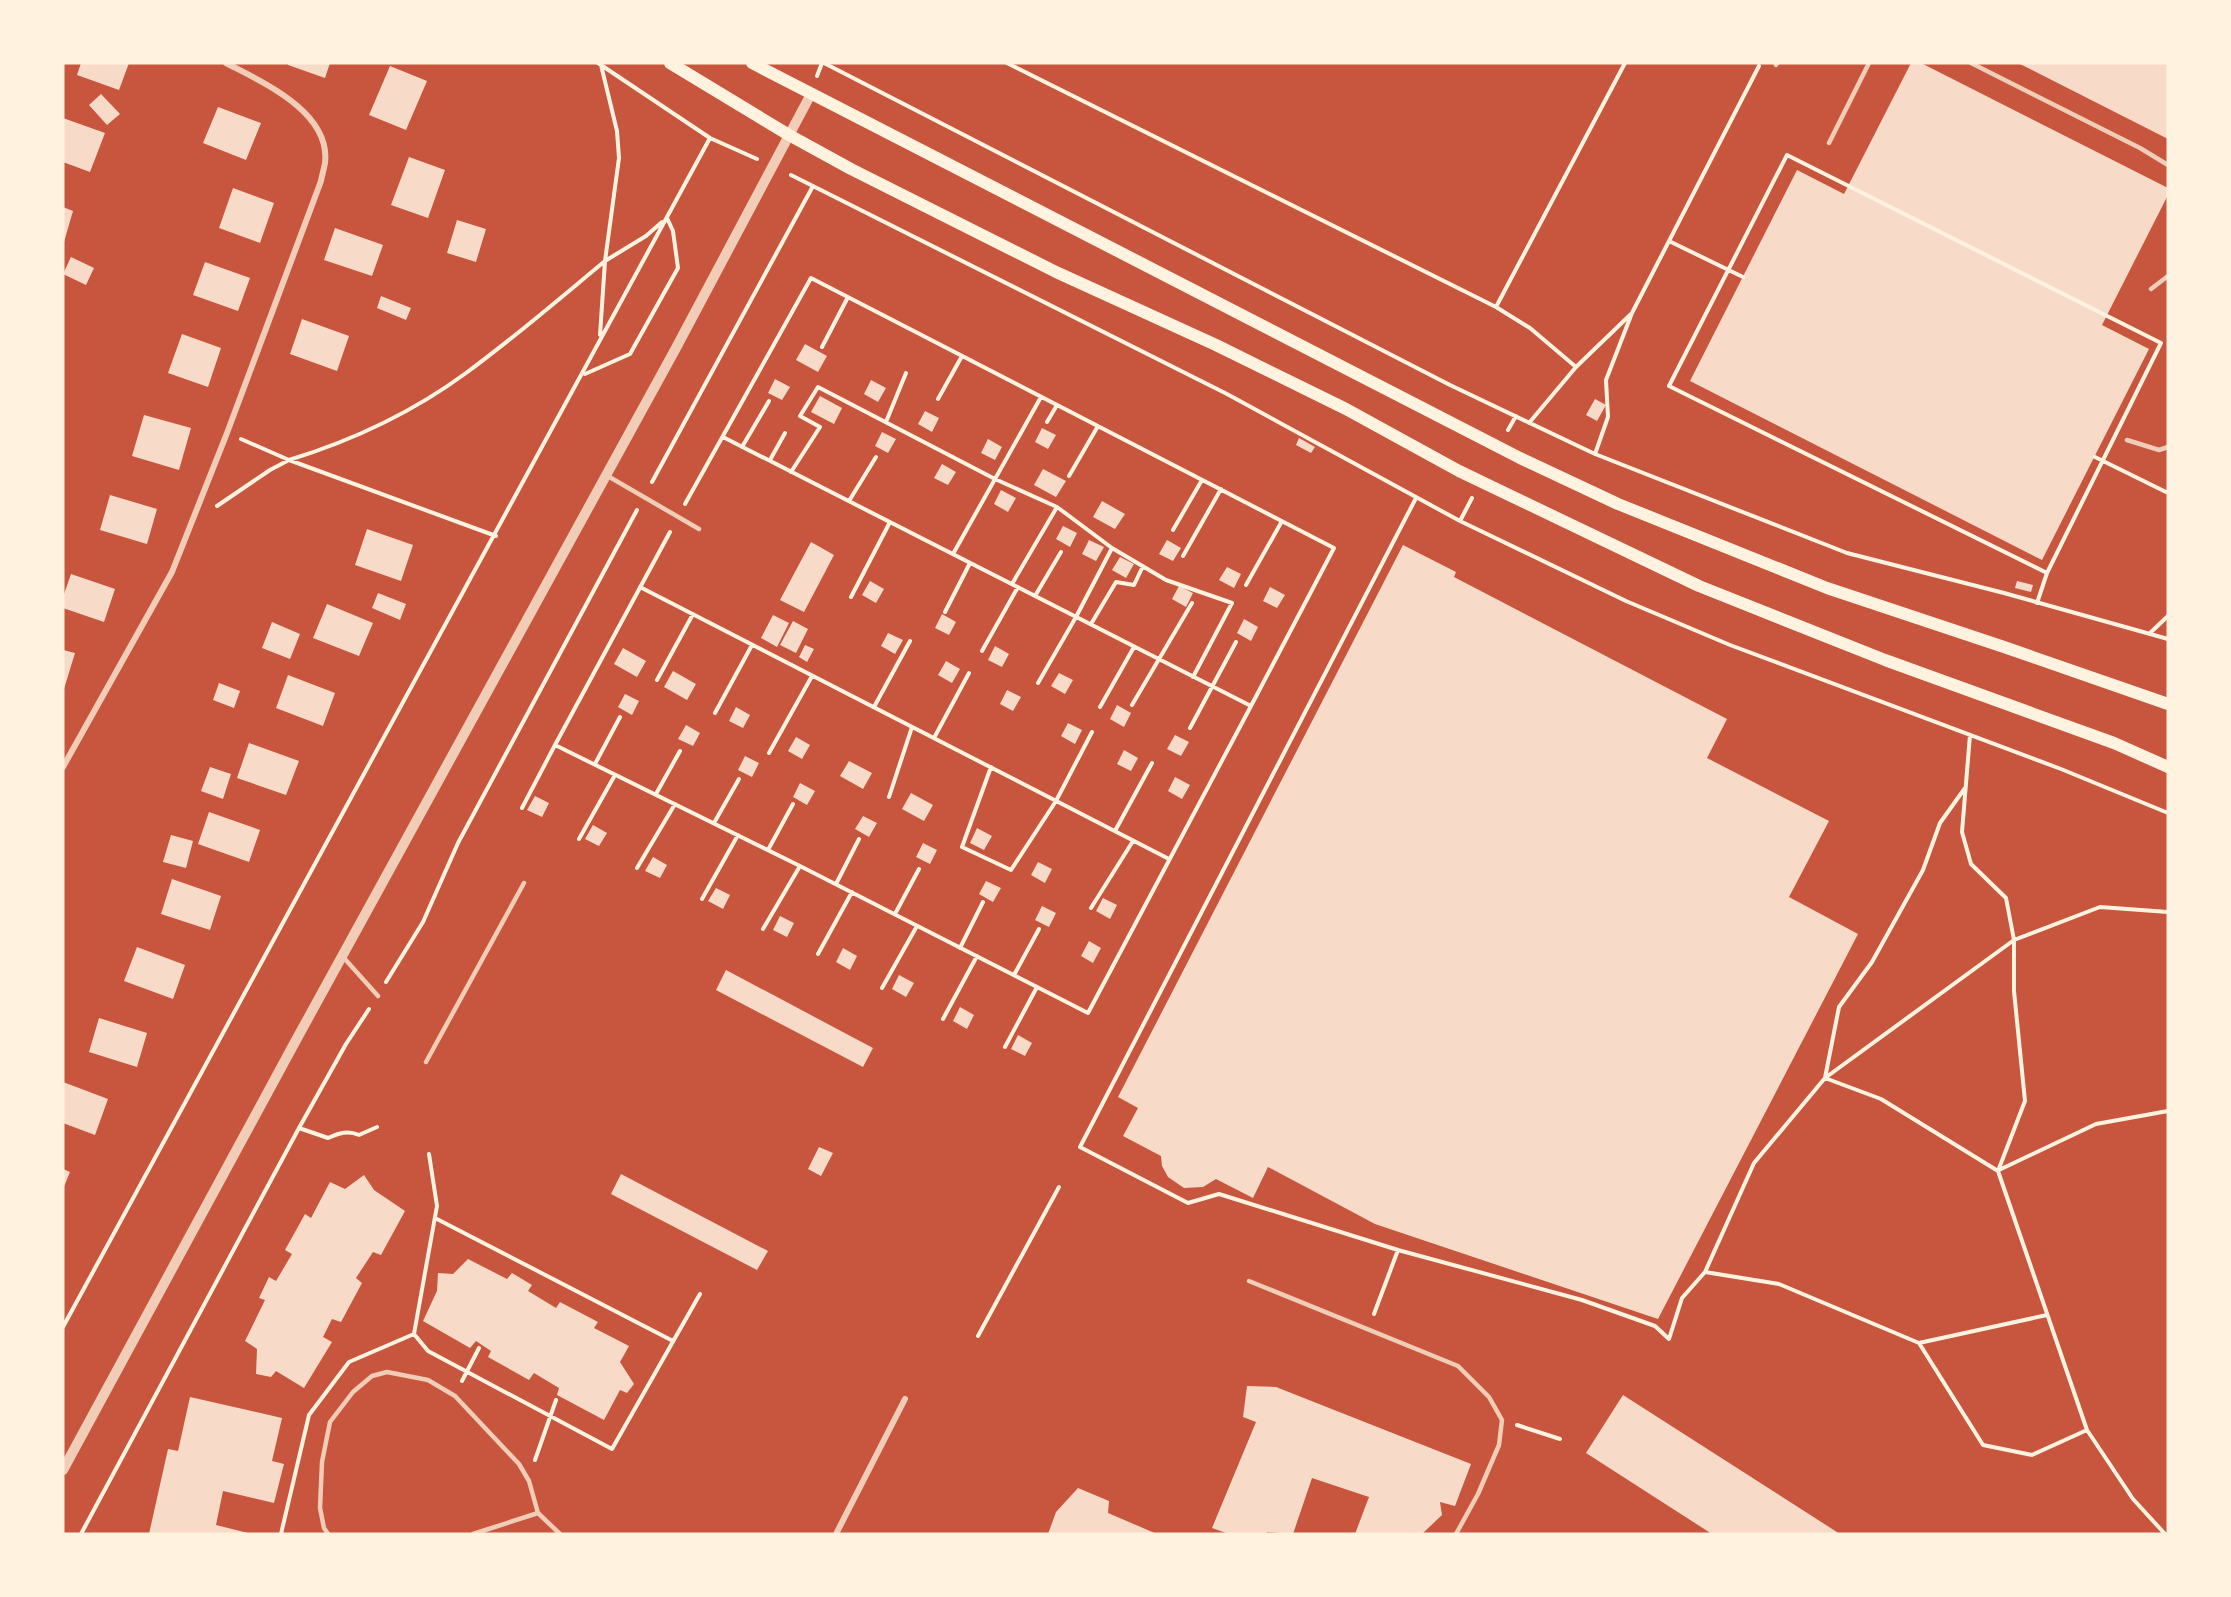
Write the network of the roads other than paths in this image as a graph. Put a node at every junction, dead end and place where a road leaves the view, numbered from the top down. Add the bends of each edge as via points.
1 (226, 63) edge
2 (670, 63) edge
3 (752, 63) edge
4 (1869, 63) edge
5 (1971, 63) edge
6 (811, 94) junction
7 (789, 135) junction
8 (1829, 144) dead end
9 (2168, 165) edge
10 (2168, 276) edge
11 (2151, 289) dead end
12 (2127, 440) dead end
13 (2168, 447) edge
14 (606, 475) junction
15 (699, 529) dead end
16 (2168, 704) edge
17 (2166, 764) edge
18 (63, 767) edge
19 (524, 883) dead end
20 (342, 956) junction
21 (378, 996) road end
22 (426, 1062) dead end
23 (1249, 1281) dead end
24 (905, 1399) dead end
25 (63, 1470) edge
26 (537, 1512) junction
27 (328, 1534) edge
28 (473, 1534) edge
29 (560, 1534) edge
30 (836, 1534) edge
31 (1456, 1534) edge

1 - 18 street via 284,95 315,125 325,161 321,181 172,572
2 - 7 main road
3 - 6 main road
4 - 8 lane
5 - 9 lane
6 - 7 street
6 - 16 main road via 1520,458 1618,504 1827,588
7 - 14 street
7 - 17 main road via 1056,272 1216,345 1346,409 1459,471 1699,586
10 - 11 lane
12 - 13 lane via 2159,450
14 - 15 lane
14 - 20 street
19 - 22 lane
20 - 21 lane
20 - 25 street
23 - 31 lane via 1458,1366 1489,1397 1502,1420 1499,1445
24 - 30 street
26 - 27 lane via 529,1481 519,1464 455,1396 428,1380 387,1372 372,1376 353,1392 330,1422 322,1462 320,1508
26 - 28 lane
26 - 29 lane

